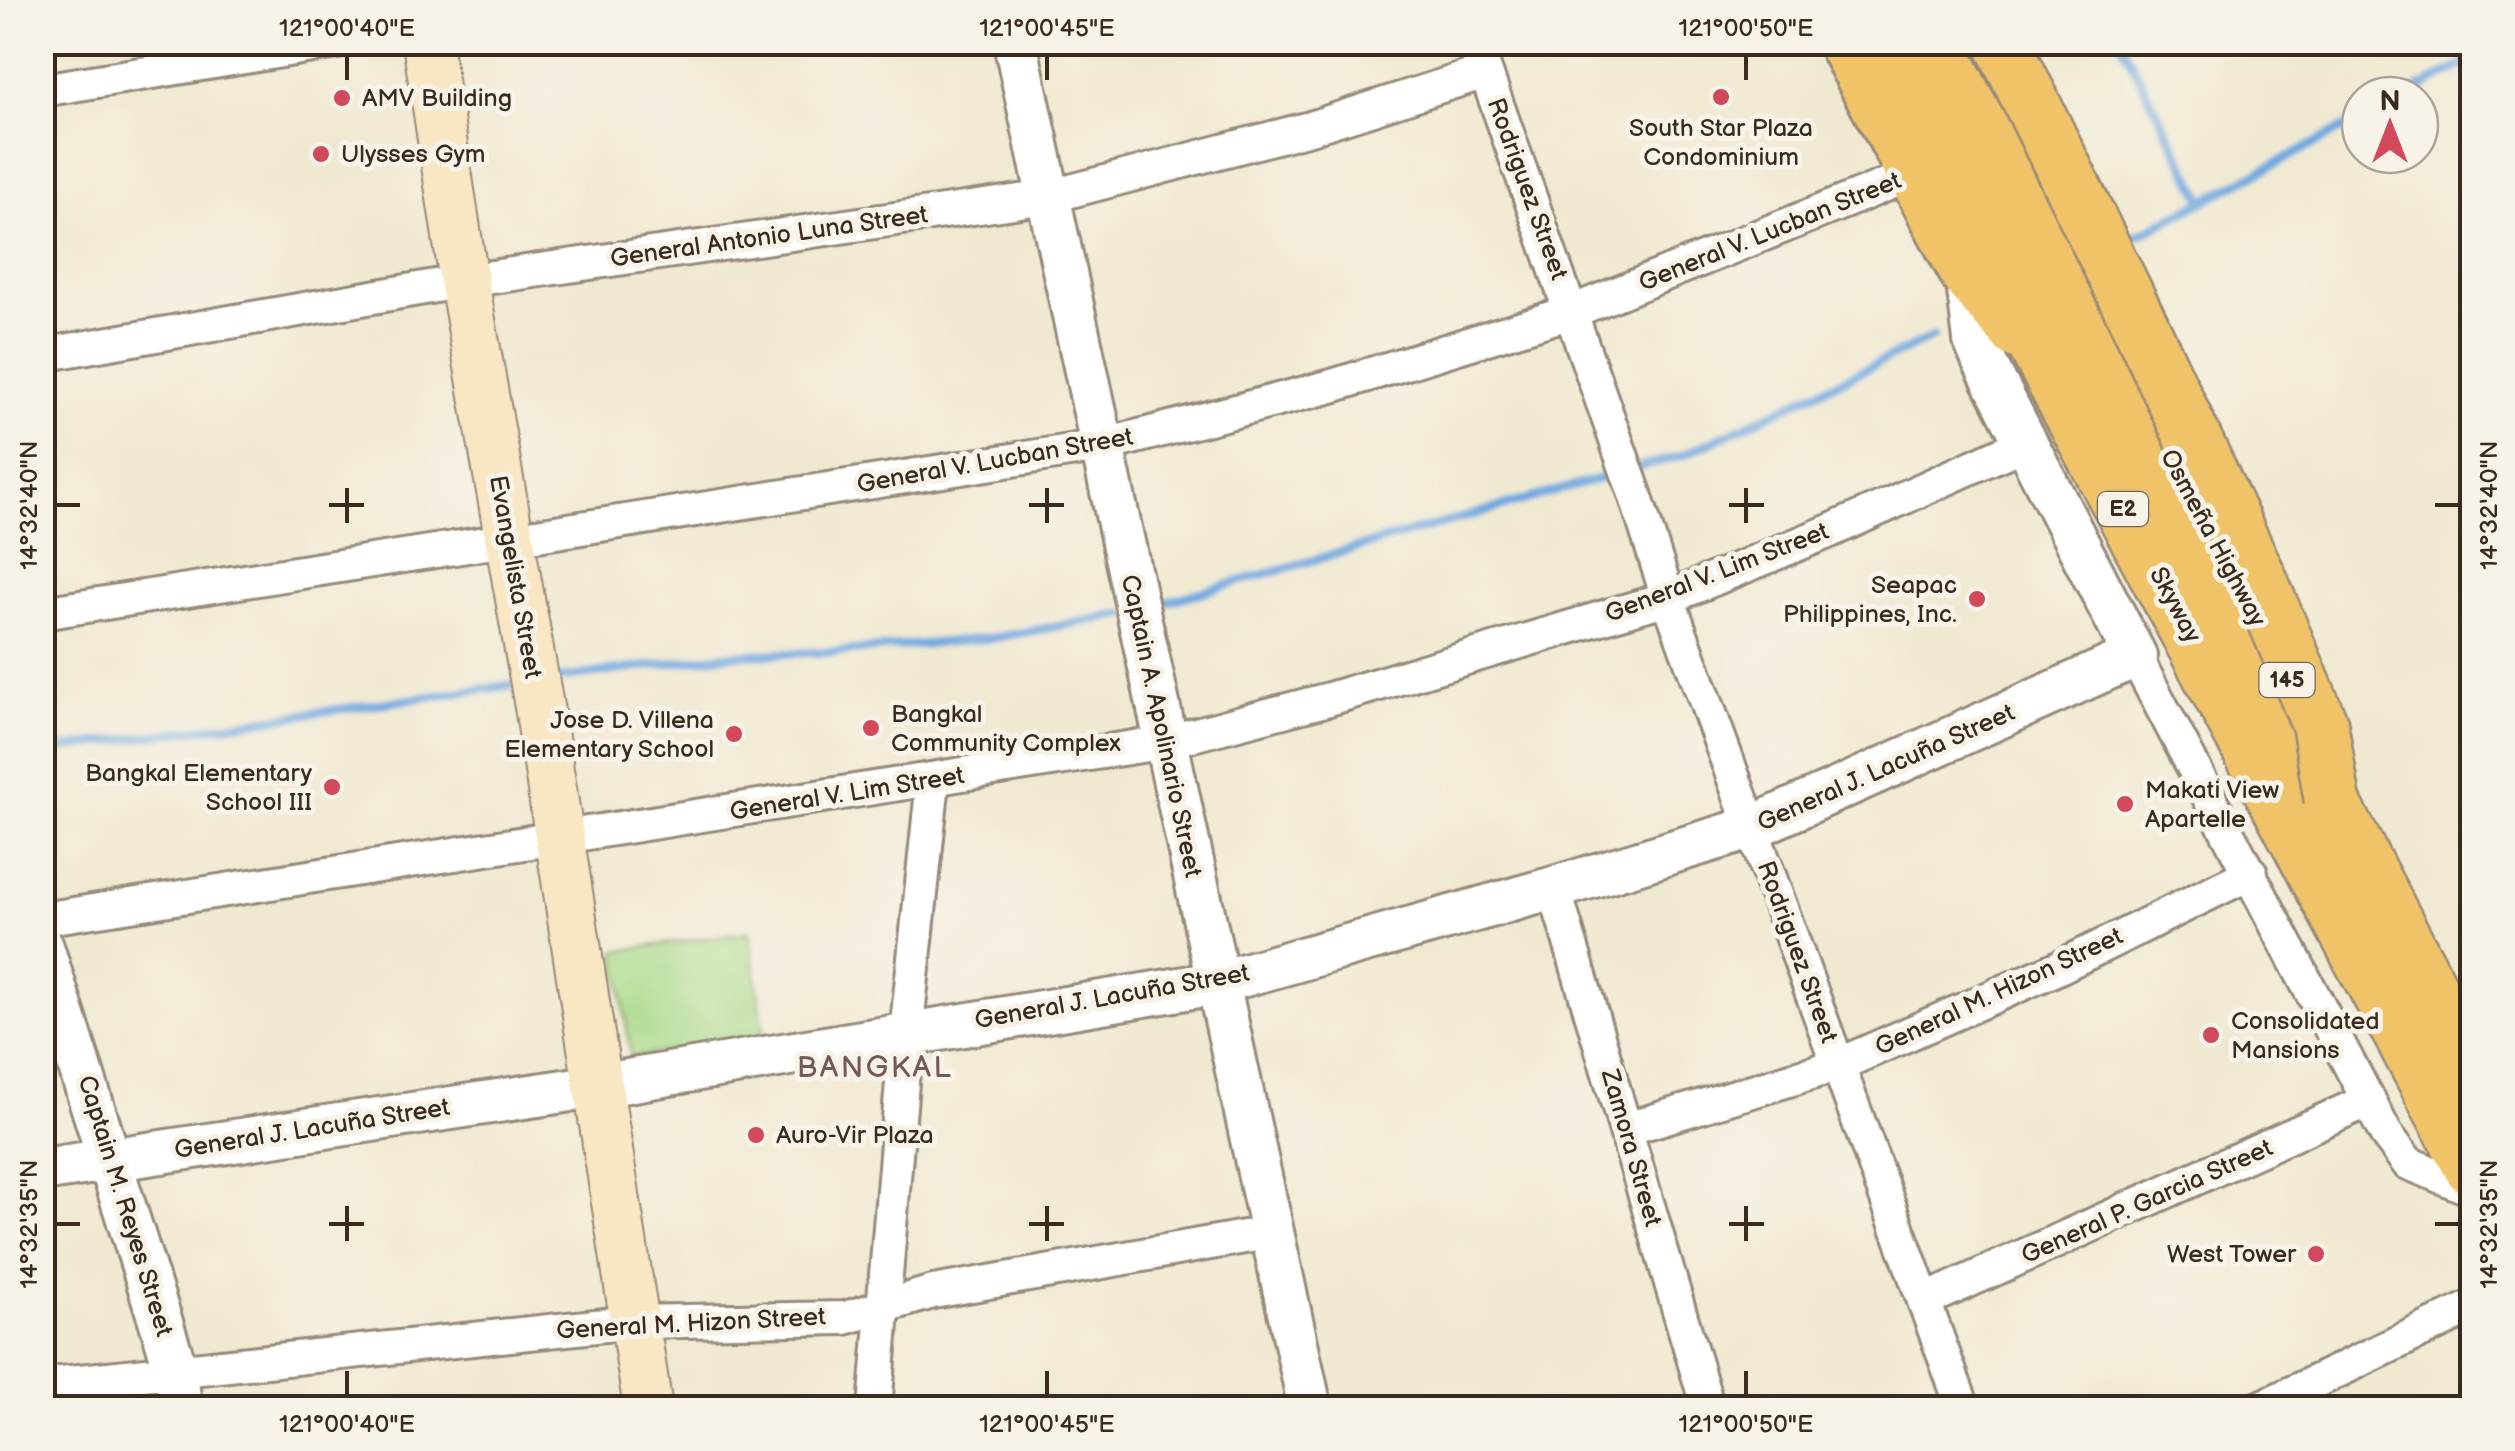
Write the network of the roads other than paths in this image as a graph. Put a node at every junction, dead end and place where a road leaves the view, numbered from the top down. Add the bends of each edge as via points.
1 (337, 42) edge
2 (427, 42) edge
3 (1015, 42) edge
4 (1844, 42) edge
5 (1880, 42) edge
6 (1935, 42) edge
7 (1954, 42) edge
8 (2002, 42) edge
9 (1480, 57) edge
10 (42, 90) edge
11 (1913, 174) junction
12 (1048, 197) junction
13 (1966, 274) junction
14 (464, 281) junction
15 (1570, 312) junction
16 (42, 354) edge
17 (2025, 443) junction
18 (1101, 446) junction
19 (508, 538) junction
20 (1668, 598) junction
21 (42, 613) edge
22 (2136, 656) junction
23 (1166, 742) junction
24 (933, 780) junction
25 (2332, 799) junction
26 (1752, 828) junction
27 (557, 836) junction
28 (2251, 873) junction
29 (1554, 888) junction
30 (42, 919) edge
31 (42, 948) edge
32 (1216, 983) junction
33 (2472, 1033) edge
34 (906, 1034) junction
35 (1838, 1065) junction
36 (2472, 1070) edge
37 (597, 1086) junction
38 (2369, 1100) junction
39 (1626, 1129) junction
40 (111, 1159) junction
41 (42, 1170) edge
42 (2470, 1184) edge
43 (1273, 1232) junction
44 (1924, 1301) junction
45 (882, 1306) junction
46 (2472, 1307) edge
47 (634, 1322) junction
48 (42, 1385) edge
49 (178, 1389) edge
50 (648, 1408) edge
51 (875, 1408) edge
52 (1310, 1408) edge
53 (1708, 1408) edge
54 (1963, 1408) edge
55 (2260, 1408) edge

1 - 10 street
2 - 14 main road, Evangelista Street
3 - 12 street, Captain A. Apolinario Street
4 - 11 main road
5 - 42 highway, Skyway / E2
6 - 25 highway, Skyway / E2
7 - 33 main road, Osmeña Highway / 145
8 - 25 highway, bridge via 2258,577 2320,725
9 - 12 street, General Antonio Luna Street via 1310,128
9 - 15 street, Rodriguez Street
11 - 13 main road
11 - 15 street, General V. Lucban Street
12 - 14 street, General Antonio Luna Street
12 - 18 street, Captain A. Apolinario Street
13 - 17 street via 1975,340
13 - 42 main road via 2019,334
14 - 16 street, General Antonio Luna Street
14 - 19 main road, Evangelista Street
15 - 18 street, General V. Lucban Street via 1332,386
15 - 20 street, Rodriguez Street
17 - 20 street, General V. Lim Street
17 - 22 street
18 - 19 street, General V. Lucban Street
18 - 23 street, Captain A. Apolinario Street
19 - 21 street, General V. Lucban Street
19 - 27 main road, Evangelista Street
20 - 23 street, General V. Lim Street
20 - 26 street, Rodriguez Street
22 - 26 street, General J. Lacuña Street
22 - 28 street
23 - 24 street, General V. Lim Street
23 - 32 street, Captain A. Apolinario Street
24 - 27 street, General V. Lim Street
24 - 34 street
25 - 36 highway, Skyway / E2
26 - 29 street, General J. Lacuña Street
26 - 35 street, Rodriguez Street
27 - 30 street, General V. Lim Street
27 - 37 main road, Evangelista Street
28 - 35 street, General M. Hizon Street
28 - 38 street
29 - 32 street, General J. Lacuña Street
29 - 39 street, Zamora Street
31 - 40 street, Captain M. Reyes Street
32 - 34 street, General J. Lacuña Street
32 - 43 street, Captain A. Apolinario Street
34 - 37 street, General J. Lacuña Street
34 - 45 street
35 - 39 street, General M. Hizon Street
35 - 44 street, Rodriguez Street
37 - 40 street, General J. Lacuña Street
37 - 47 main road, Evangelista Street
38 - 42 street via 2408,1164
38 - 44 street, General P. Garcia Street
39 - 53 street, Zamora Street
40 - 41 street, General J. Lacuña Street
40 - 49 street, Captain M. Reyes Street
43 - 45 street, General M. Hizon Street
43 - 52 street, Captain A. Apolinario Street
44 - 54 street, Rodriguez Street
45 - 47 street, General M. Hizon Street via 844,1318
45 - 51 street
46 - 55 street
47 - 49 street, General M. Hizon Street
47 - 50 main road, Evangelista Street
48 - 49 street, General M. Hizon Street

